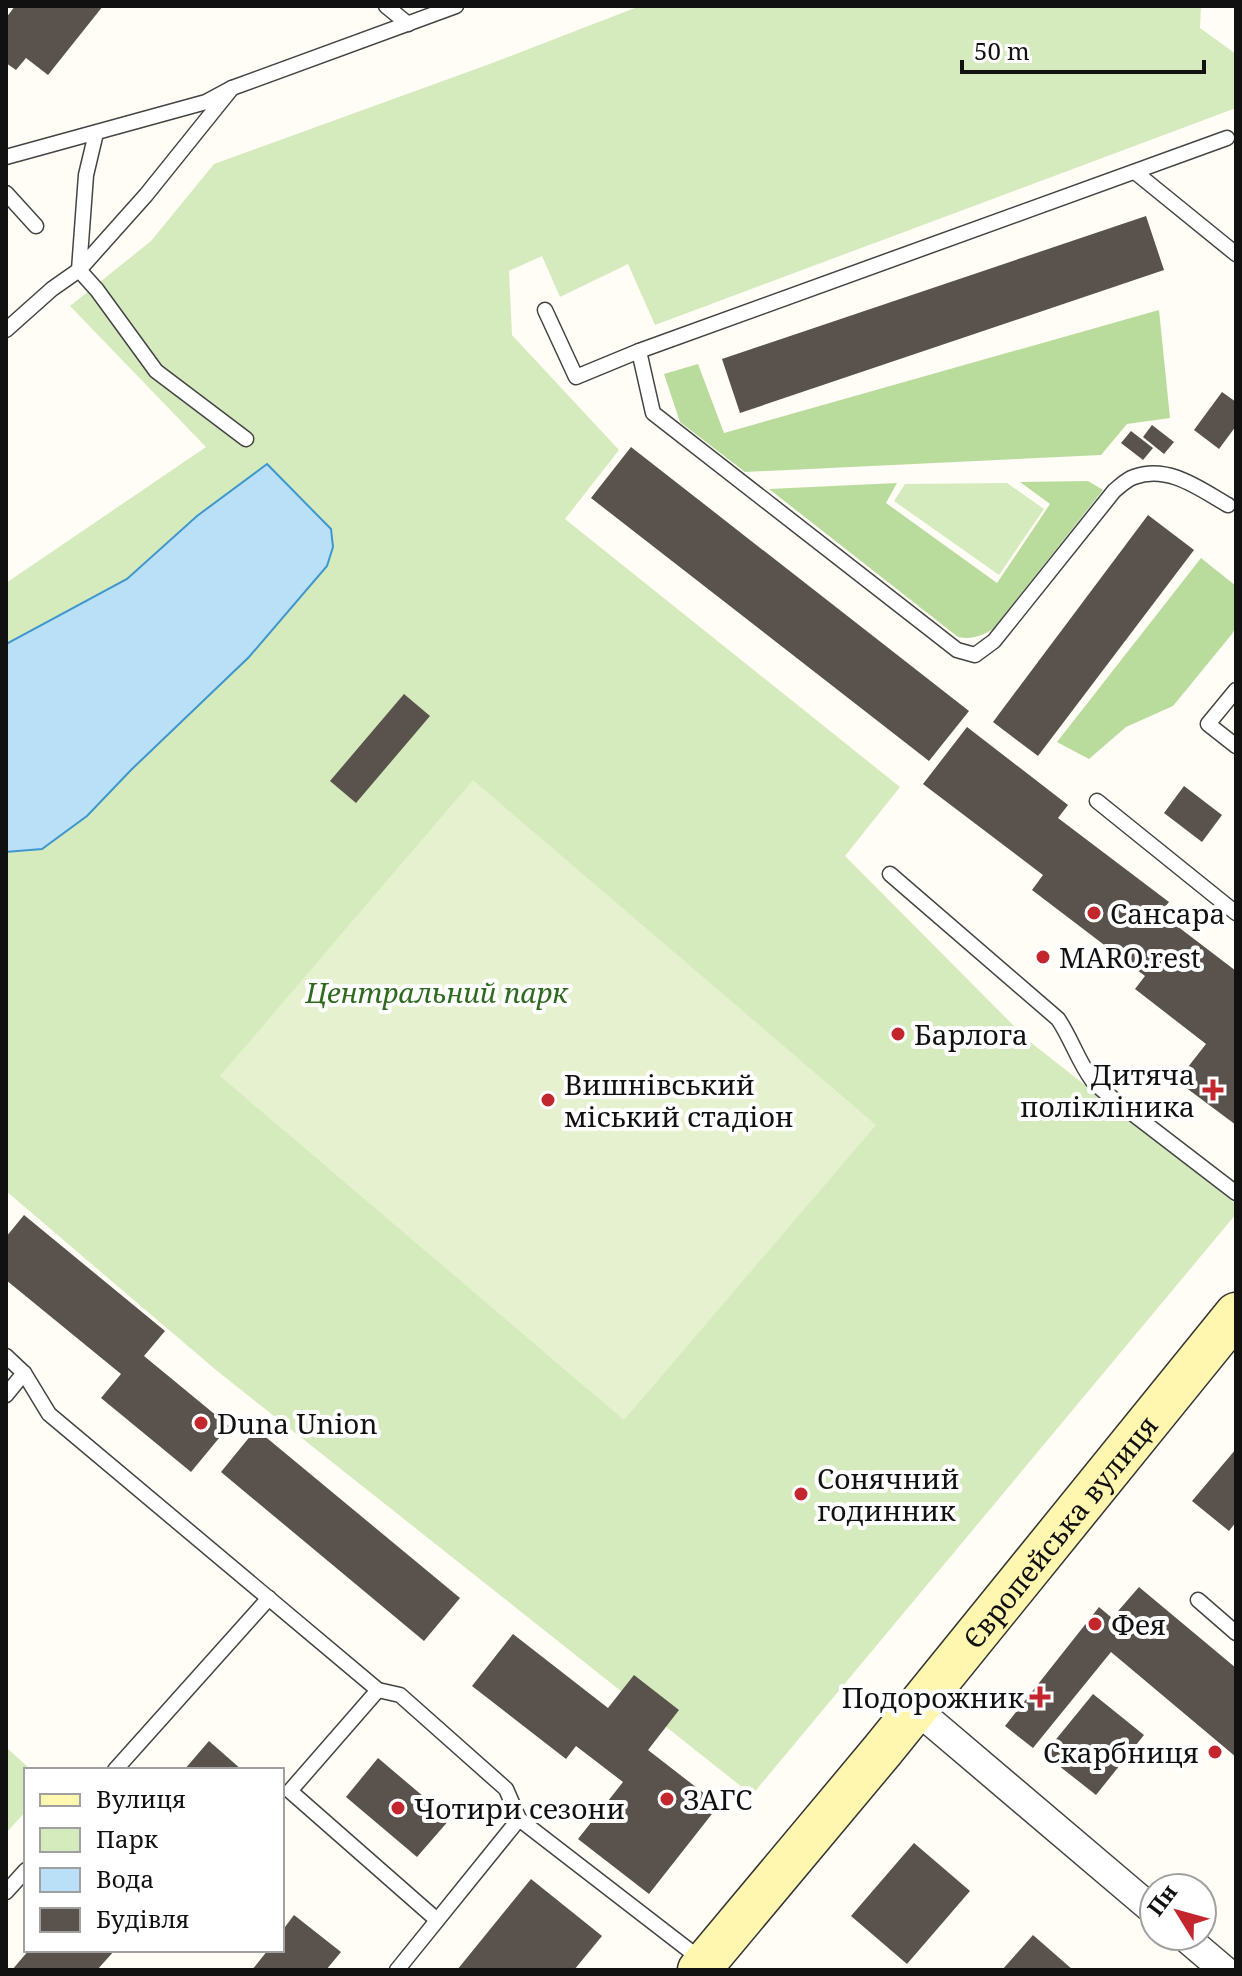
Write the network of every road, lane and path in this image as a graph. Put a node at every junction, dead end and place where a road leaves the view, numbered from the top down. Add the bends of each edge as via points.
1 (386, 6) edge
2 (456, 6) edge
3 (408, 24) junction
4 (232, 88) junction
5 (96, 133) junction
6 (1227, 138) dead end
7 (6, 157) edge
8 (1135, 172) junction
9 (6, 193) edge
10 (36, 226) dead end
11 (1236, 254) edge
12 (79, 270) junction
13 (545, 310) dead end
14 (6, 330) edge
15 (639, 351) junction
16 (246, 439) dead end
17 (1233, 504) edge
18 (1236, 690) edge
19 (1236, 746) edge
20 (1097, 801) dead end
21 (890, 874) dead end
22 (1236, 913) edge
23 (1236, 1193) edge
24 (1236, 1314) edge
25 (6, 1356) edge
26 (24, 1373) junction
27 (6, 1395) edge
28 (269, 1598) junction
29 (1198, 1600) dead end
30 (1236, 1633) edge
31 (378, 1690) junction
32 (916, 1709) junction
33 (117, 1768) edge
34 (519, 1819) junction
35 (24, 1872) edge
36 (6, 1892) edge
37 (1138, 1897) edge
38 (437, 1920) junction
39 (1203, 1952) edge
40 (702, 1966) edge
41 (397, 1970) edge
42 (1224, 1970) edge

1 - 3 lane
2 - 3 lane
3 - 4 lane
4 - 5 lane via 206,102
4 - 12 lane
5 - 7 lane
5 - 12 lane via 86,175
6 - 8 lane
8 - 11 lane
8 - 15 lane
9 - 10 lane
12 - 14 lane
12 - 16 lane via 156,371
13 - 15 lane via 576,377
15 - 17 lane via 653,413 957,650 975,655 994,641 1114,491 1132,477 1152,472 1180,478
18 - 19 lane via 1208,724
20 - 22 lane
21 - 23 lane via 1058,1019 1093,1081
24 - 32 street, Європейська вулиця
25 - 26 lane
26 - 27 lane
26 - 28 lane via 49,1414
28 - 31 lane
28 - 33 lane
29 - 30 lane
31 - 34 lane via 400,1695 506,1789
31 - 38 lane via 290,1791
32 - 37 street
32 - 40 street, Європейська вулиця
34 - 38 lane
34 - 40 lane
35 - 36 lane
38 - 41 lane
39 - 42 street

